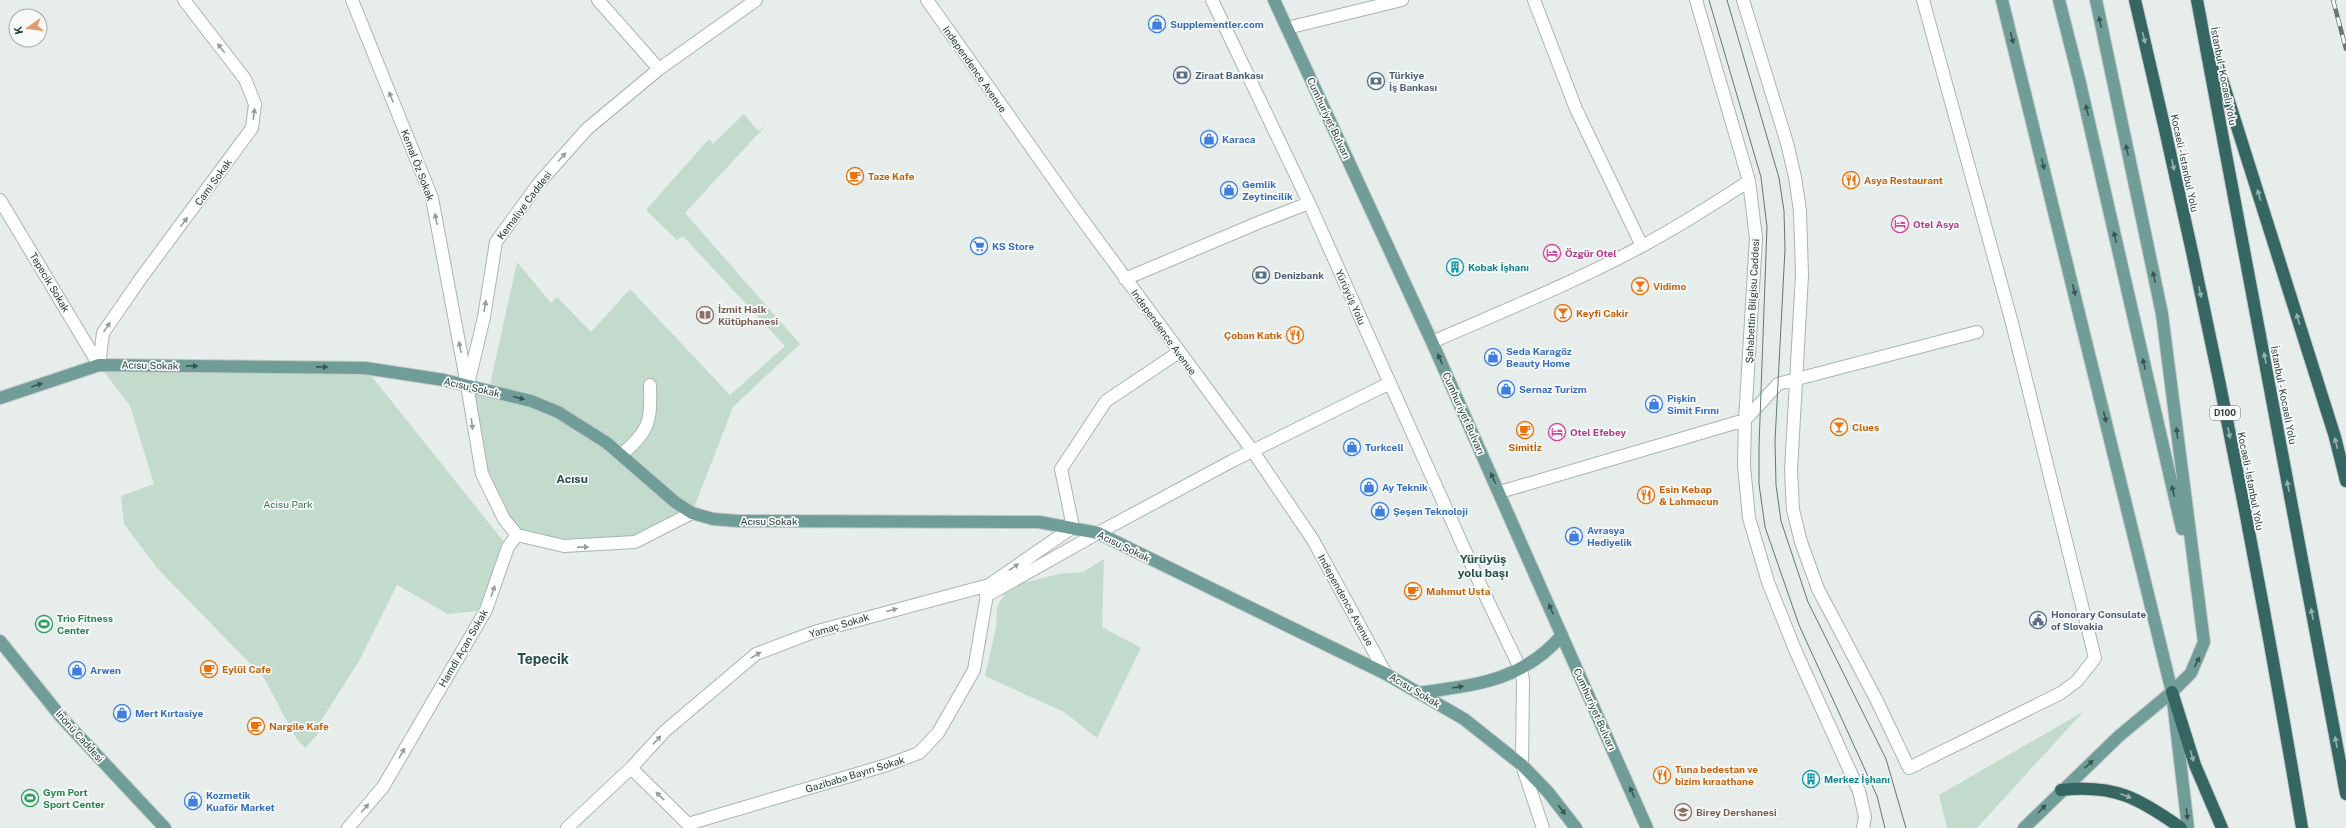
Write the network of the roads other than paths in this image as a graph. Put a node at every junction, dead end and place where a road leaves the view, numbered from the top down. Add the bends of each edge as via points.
1 (184, 0) edge
2 (352, 0) edge
3 (598, 0) edge
4 (756, 0) edge
5 (927, 0) edge
6 (1212, 0) edge
7 (1274, 0) edge
8 (1402, 0) edge
9 (1534, 0) edge
10 (1696, 0) edge
11 (1743, 0) edge
12 (1923, 0) edge
13 (2002, 0) edge
14 (2059, 0) edge
15 (2096, 0) edge
16 (2135, 0) edge
17 (2198, 1) edge
18 (1287, 28) junction
19 (659, 69) junction
20 (1749, 181) junction
21 (0, 200) edge
22 (1309, 203) junction
23 (1642, 246) junction
24 (1125, 279) junction
25 (1978, 332) dead end
26 (1432, 342) junction
27 (1179, 352) junction
28 (99, 365) junction
29 (1796, 379) junction
30 (1390, 383) junction
31 (467, 385) junction
32 (650, 385) dead end
33 (0, 398) edge
34 (1745, 420) junction
35 (1252, 450) junction
36 (621, 455) junction
37 (2346, 481) edge
38 (1500, 492) junction
39 (692, 513) junction
40 (1073, 527) junction
41 (1098, 533) junction
42 (517, 534) junction
43 (987, 591) junction
44 (2197, 597) junction
45 (1562, 635) junction
46 (2, 648) edge
47 (1521, 670) junction
48 (1386, 674) junction
49 (2172, 692) junction
50 (1419, 693) junction
51 (1522, 765) junction
52 (631, 768) junction
53 (2061, 790) junction
54 (2346, 794) edge
55 (690, 826) edge
56 (165, 828) edge
57 (348, 828) edge
58 (567, 828) edge
59 (1543, 828) edge
60 (1576, 828) edge
61 (1647, 828) edge
62 (1863, 828) edge
63 (2024, 828) edge
64 (2181, 828) edge
65 (2188, 828) edge
66 (2222, 828) edge
67 (2302, 828) edge

28 -> 1 street, Cami Sokak via 103,333 252,128 255,104 245,79
31 -> 2 street, Kemal Öz Sokak via 432,198
3 - 19 street
4 - 19 street, Kemaliye Caddesi
5 - 24 street, Independence Avenue
6 - 22 street, Yürüyüş Yolu
7 - 18 main road, Cumhuriyet Bulvarı
8 - 18 street
9 - 23 street via 1576,109
10 - 20 street, Şahabettin Bilgisu Caddesi
11 - 29 street via 1787,144 1800,211 1802,275
12 - 29 street via 2012,323 2090,633 2095,658 2077,682 1910,768 1818,589 1801,542 1793,510 1791,470
13 -> 49 main road
44 -> 14 main road
44 -> 15 main road via 2162,314
16 -> 67 highway, Kocaeli - İstanbul Yolu / D100 via 2170,150 2221,392 2280,694
37 -> 17 highway via 2335,437
54 -> 17 highway, İstanbul - Kocaeli Yolu
18 - 26 main road, Cumhuriyet Bulvarı
31 -> 19 street, Kemaliye Caddesi via 484,317 496,242 539,183 587,129
20 - 23 street via 1702,212
20 - 34 street, Şahabettin Bilgisu Caddesi via 1756,238
21 - 28 street, Tepecik Sokak
22 - 24 street
22 - 30 street, Yürüyüş Yolu
23 - 26 street
24 - 27 street, Independence Avenue
25 - 29 street
38 -> 26 main road, Cumhuriyet Bulvarı
27 - 35 street, Independence Avenue
27 - 40 street via 1106,401 1061,469
28 -> 31 main road, Acısu Sokak via 365,368
33 -> 28 main road, Acısu Sokak
29 - 34 street via 1778,384
30 - 35 street
30 - 47 street, Yürüyüş Yolu via 1485,596
31 -> 36 main road, Acısu Sokak via 531,401 558,412 607,443
31 -> 42 street, Kemal Öz Sokak via 482,474 504,519
32 - 36 street via 651,415 639,439
34 - 38 street
34 - 62 street, Şahabettin Bilgisu Caddesi via 1744,466 1749,518 1768,582 1796,652 1859,791 1865,817
35 - 41 street
35 - 48 street, Independence Avenue via 1313,540
36 - 39 main road, Acısu Sokak via 675,502
45 -> 38 main road, Cumhuriyet Bulvarı
39 - 40 main road, Acısu Sokak via 713,519 738,521 963,520 1039,522
42 -> 39 street via 564,546 635,542
40 - 41 main road, Acısu Sokak
43 -> 40 street, Yamaç Sokak
41 - 43 street
41 - 48 main road, Acısu Sokak
57 -> 42 street, Hamdi Açan Sokak via 383,787 486,610 508,547
52 -> 43 street, Yamaç Sokak via 665,731 756,654 814,632
43 - 55 street, Gazibaba Bayırı Sokak via 974,670 938,733 919,753
49 -> 44 main road via 2191,673 2204,642
45 - 47 main road via 1543,655
61 -> 45 main road, Cumhuriyet Bulvarı
46 - 56 main road, İnönü Caddesi via 62,718
50 -> 47 main road via 1477,684
47 - 51 street
48 - 50 main road, Acısu Sokak
53 -> 49 main road via 2119,736
49 -> 65 main road
49 -> 66 highway via 2195,765
50 - 51 main road, Acısu Sokak via 1464,719
51 - 59 street
51 -> 60 main road, Acısu Sokak via 1548,792
55 -> 52 street, Gazibaba Bayırı Sokak
52 - 58 street, Yamaç Sokak
63 -> 53 main road
53 -> 64 highway via 2085,787 2109,789 2134,799

